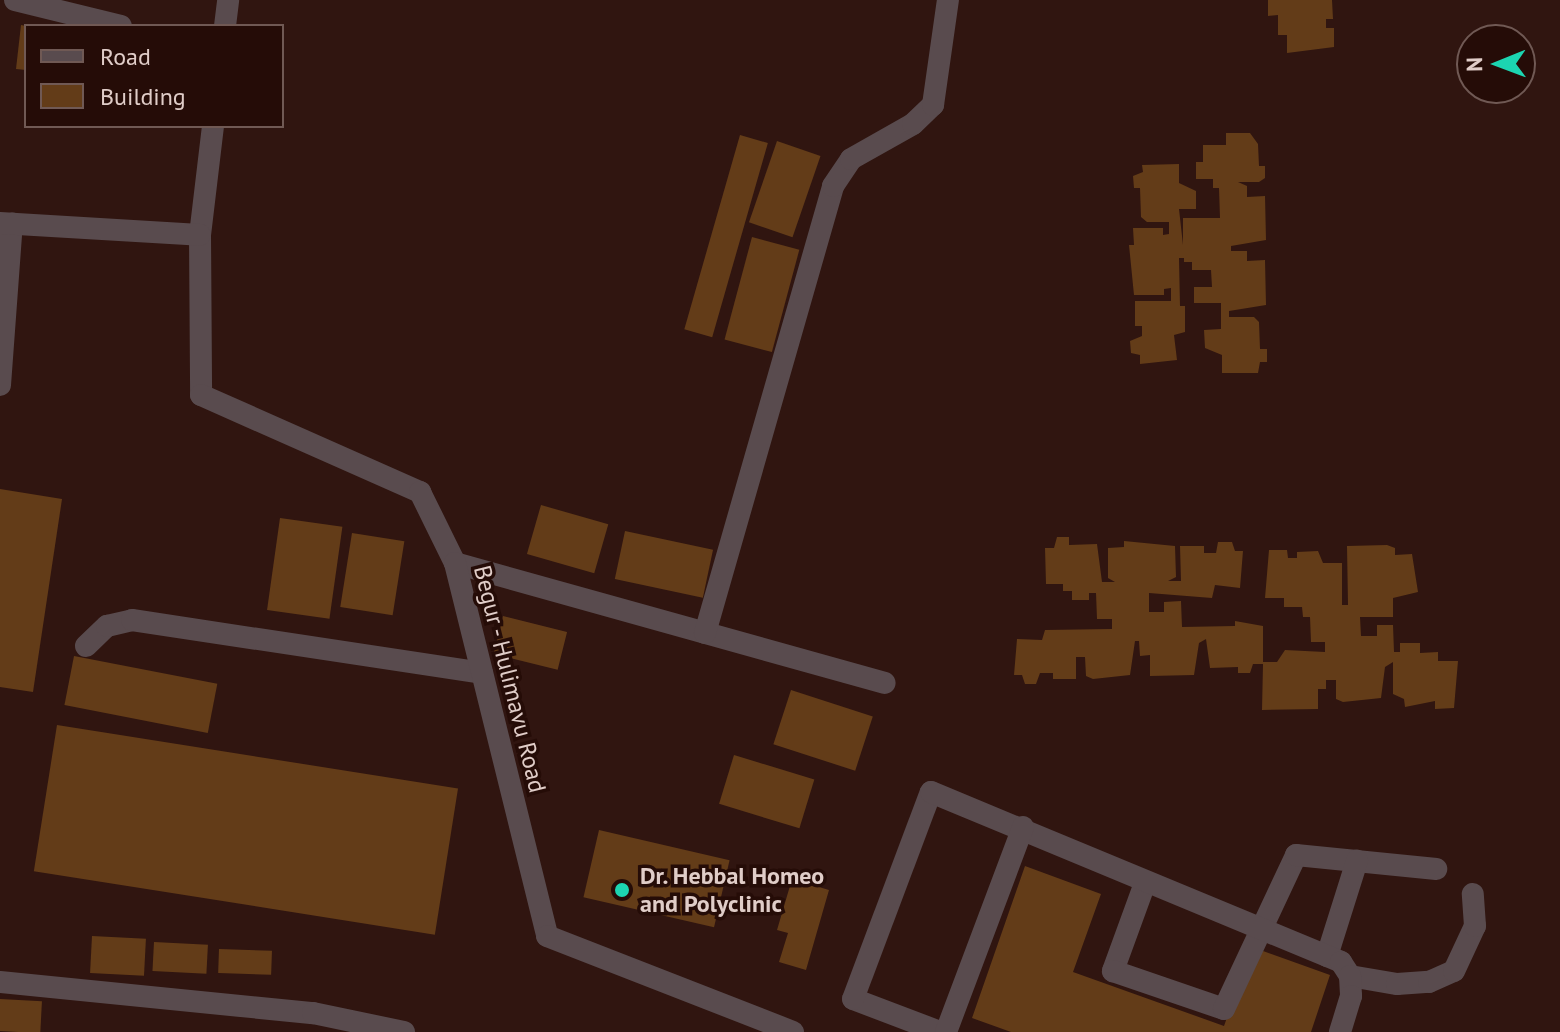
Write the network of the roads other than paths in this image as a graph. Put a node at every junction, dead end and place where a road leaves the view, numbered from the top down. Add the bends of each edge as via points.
1 (15, 0) edge
2 (228, 0) edge
3 (948, 0) edge
4 (113, 24) edge
5 (225, 24) edge
6 (213, 128) edge
7 (6, 223) edge
8 (200, 235) junction
9 (0, 375) edge
10 (0, 385) edge
11 (455, 563) junction
12 (705, 633) junction
13 (86, 646) dead end
14 (482, 673) junction
15 (885, 683) dead end
16 (1023, 827) junction
17 (1357, 861) junction
18 (1436, 869) dead end
19 (1145, 883) junction
20 (1473, 894) dead end
21 (1259, 927) junction
22 (1327, 956) junction
23 (1350, 976) junction
24 (0, 982) edge
25 (321, 1025) edge
26 (404, 1032) edge
27 (793, 1032) edge
28 (943, 1032) edge
29 (1340, 1032) edge

1 - 4 street
2 - 5 street
3 - 12 street via 933,105 913,124 851,159 833,186
6 - 8 street, Begur - Hulimavu Road
7 - 8 street
7 - 9 street
8 - 11 street, Begur - Hulimavu Road via 201,395 420,492
9 - 10 street
11 - 12 street
11 - 14 street, Begur - Hulimavu Road
12 - 15 street
13 - 14 street via 107,626 132,620
14 - 27 street, Begur - Hulimavu Road via 547,936
16 - 19 street
16 - 28 street
16 - 28 street via 931,792 853,999
17 - 18 street
17 - 21 street via 1296,855
17 - 22 street
19 - 21 street
19 - 21 street via 1113,971 1224,1009
20 - 23 street via 1475,926 1454,971 1429,982 1397,984
21 - 22 street
22 - 23 street via 1341,962
23 - 29 street
24 - 25 street via 313,1013
25 - 26 street

